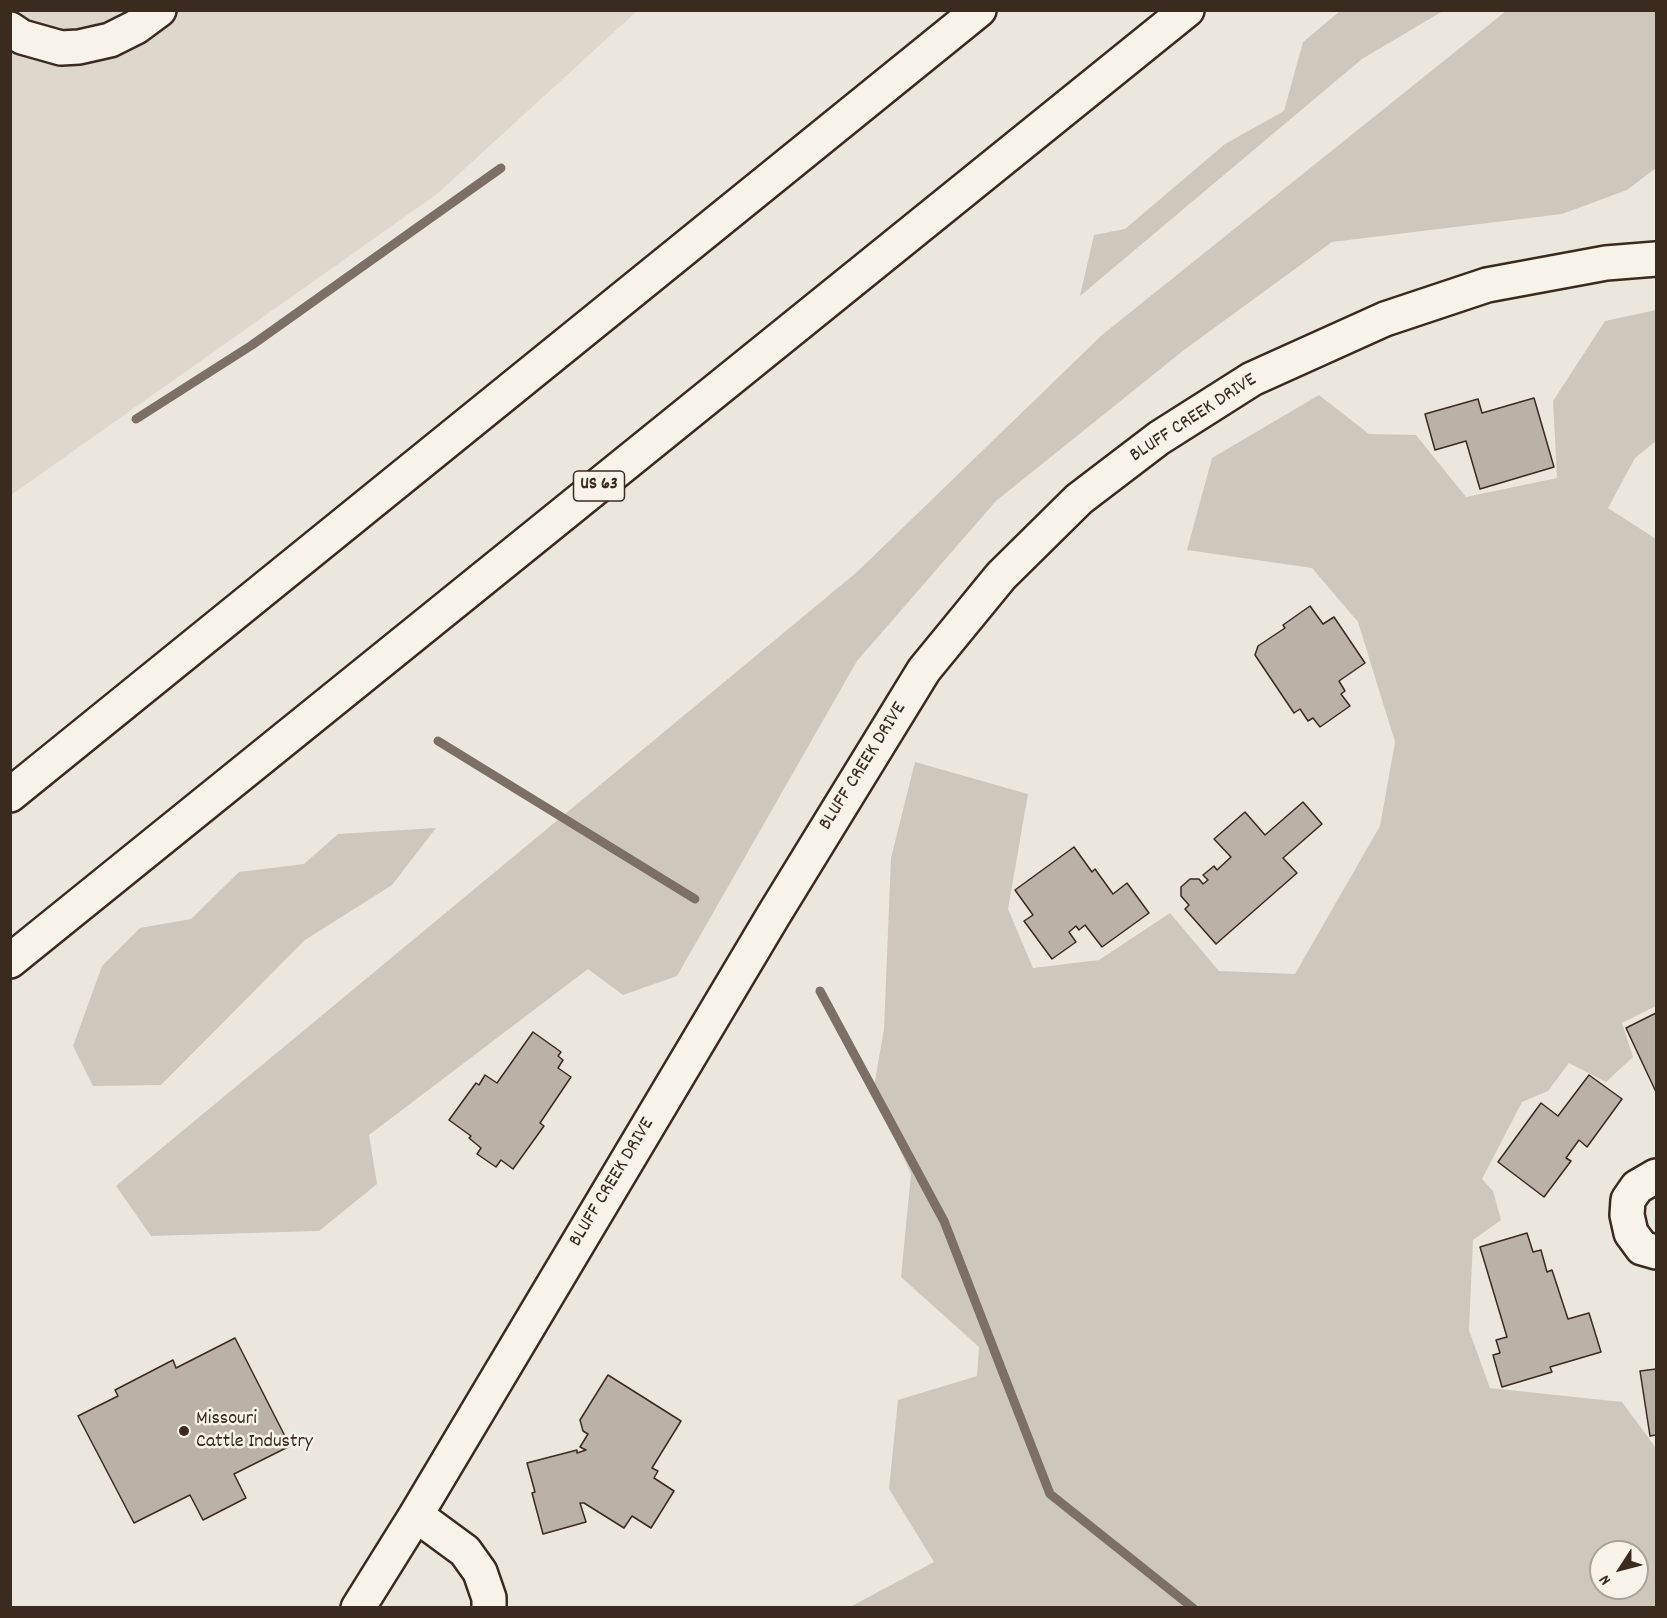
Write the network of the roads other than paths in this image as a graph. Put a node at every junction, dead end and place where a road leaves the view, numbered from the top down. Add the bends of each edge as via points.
1 (159, 10) edge
2 (979, 10) edge
3 (1187, 10) edge
4 (10, 29) edge
5 (1656, 259) edge
6 (10, 795) edge
7 (10, 961) edge
8 (1656, 1176) edge
9 (1656, 1252) edge
10 (416, 1515) junction
11 (358, 1608) edge
12 (489, 1608) edge

1 - 4 main road via 110,40 79,47 61,48 22,37
2 - 6 main road
3 - 7 main road, US 63
5 - 10 main road, BLUFF CREEK DRIVE via 1606,262 1487,285 1385,319 1252,379 1159,438 1079,499 1001,576 924,670
8 - 9 main road via 1637,1187 1629,1200 1627,1215 1631,1233 1642,1248
10 - 11 main road, BLUFF CREEK DRIVE
10 - 12 main road via 465,1551 480,1572

